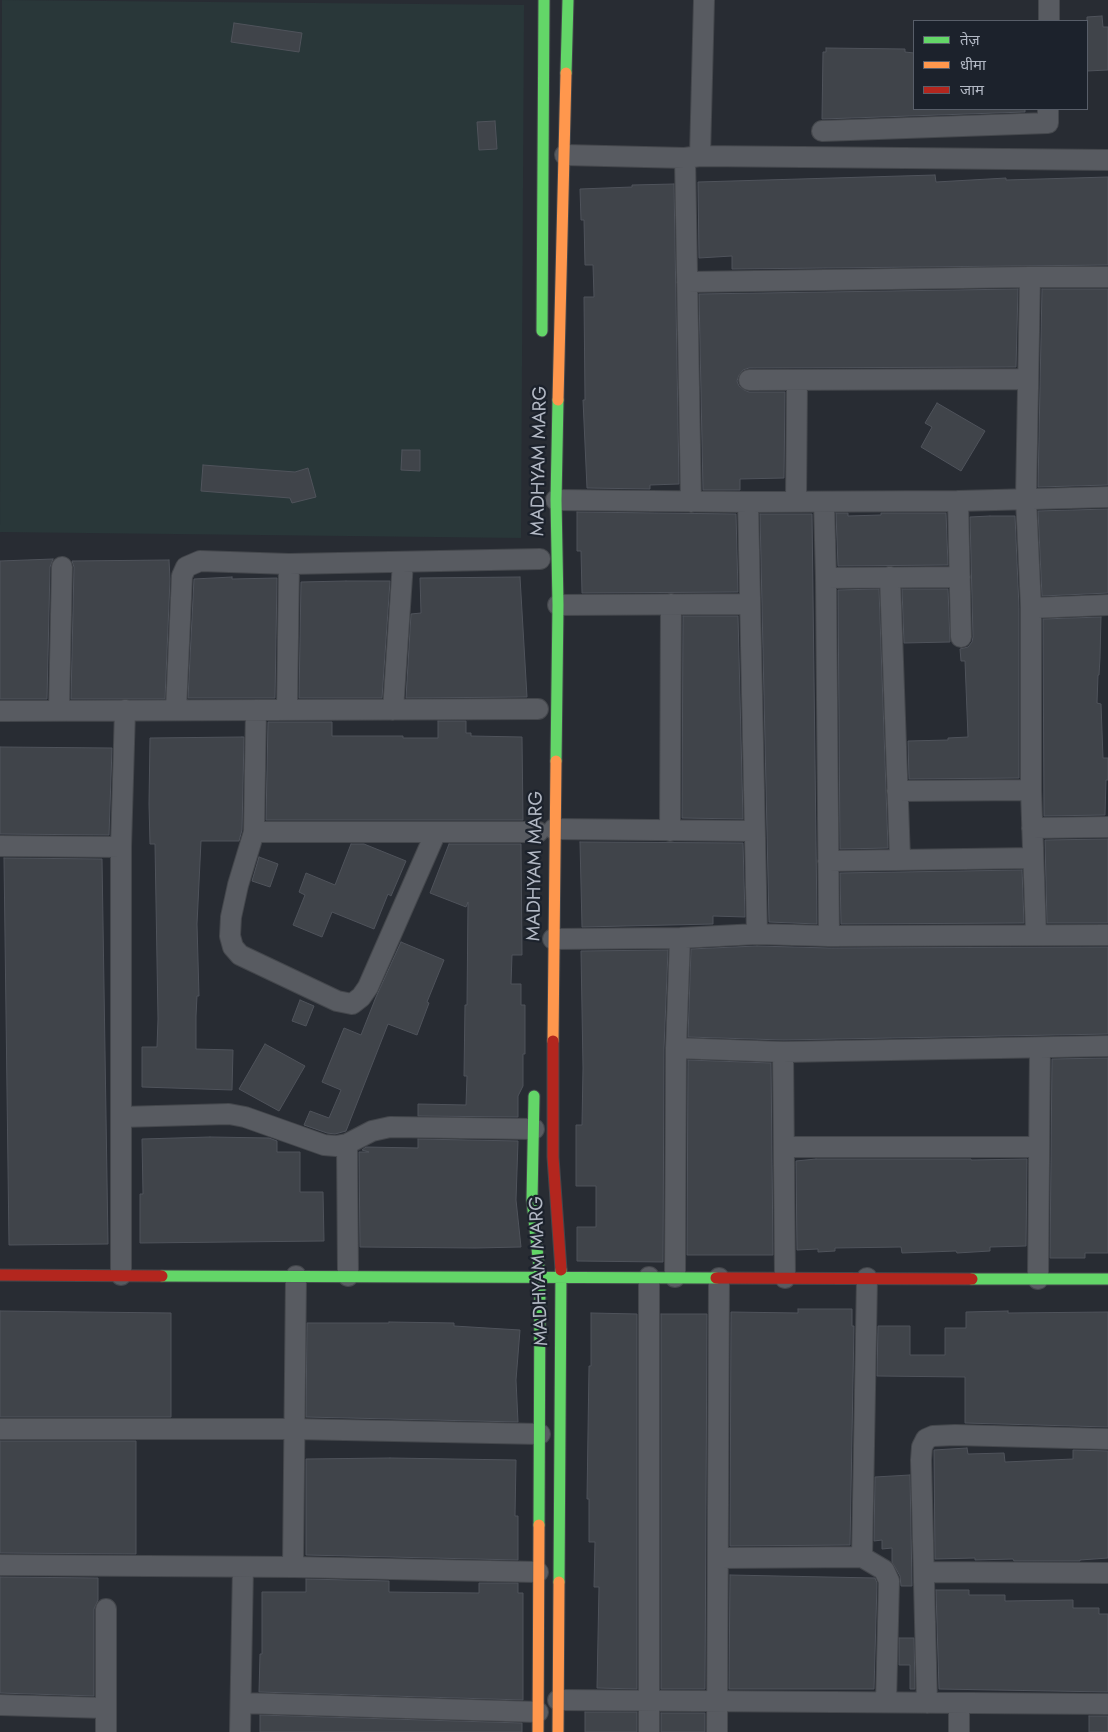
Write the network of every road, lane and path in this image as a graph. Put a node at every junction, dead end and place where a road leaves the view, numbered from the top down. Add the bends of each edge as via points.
1 (544, 0) edge
2 (568, 0) edge
3 (704, 0) edge
4 (1049, 0) edge
5 (1049, 20) edge
6 (1048, 110) edge
7 (822, 131) dead end
8 (565, 156) junction
9 (692, 157) junction
10 (1108, 160) edge
11 (1030, 277) junction
12 (1108, 277) edge
13 (687, 282) junction
14 (542, 339) dead end
15 (1028, 379) junction
16 (749, 380) dead end
17 (797, 380) junction
18 (1108, 496) edge
19 (1026, 498) junction
20 (556, 500) junction
21 (958, 501) junction
22 (691, 502) junction
23 (748, 502) junction
24 (796, 502) junction
25 (824, 502) junction
26 (540, 558) dead end
27 (403, 562) junction
28 (289, 564) junction
29 (62, 567) dead end
30 (890, 577) junction
31 (960, 577) junction
32 (826, 578) junction
33 (671, 604) junction
34 (749, 604) junction
35 (558, 605) junction
36 (1108, 605) edge
37 (1031, 608) junction
38 (961, 637) dead end
39 (59, 710) junction
40 (125, 710) junction
41 (176, 710) junction
42 (256, 710) junction
43 (287, 710) junction
44 (393, 710) junction
45 (538, 710) dead end
46 (0, 711) edge
47 (1031, 790) junction
48 (897, 791) junction
49 (1108, 827) edge
50 (1032, 828) junction
51 (542, 831) junction
52 (670, 831) junction
53 (254, 832) junction
54 (436, 832) junction
55 (754, 832) junction
56 (0, 846) edge
57 (121, 847) junction
58 (1033, 858) junction
59 (900, 859) junction
60 (828, 861) junction
61 (757, 934) junction
62 (1036, 935) junction
63 (1108, 935) edge
64 (829, 936) junction
65 (680, 938) junction
66 (553, 939) junction
67 (1108, 1046) edge
68 (676, 1048) junction
69 (1040, 1048) junction
70 (783, 1052) junction
71 (534, 1080) dead end
72 (121, 1117) junction
73 (534, 1129) junction
74 (347, 1144) junction
75 (784, 1147) junction
76 (1039, 1147) junction
77 (0, 1275) edge
78 (121, 1275) junction
79 (296, 1276) junction
80 (348, 1276) junction
81 (540, 1277) junction
82 (561, 1277) junction
83 (649, 1278) junction
84 (675, 1278) junction
85 (719, 1278) junction
86 (786, 1278) junction
87 (867, 1278) junction
88 (1038, 1279) junction
89 (1108, 1279) edge
90 (0, 1429) edge
91 (295, 1429) junction
92 (540, 1434) junction
93 (1108, 1439) edge
94 (862, 1557) junction
95 (719, 1558) junction
96 (0, 1566) edge
97 (243, 1567) junction
98 (293, 1567) junction
99 (538, 1572) junction
100 (924, 1572) junction
101 (1108, 1573) edge
102 (106, 1609) dead end
103 (558, 1700) junction
104 (650, 1700) junction
105 (717, 1701) junction
106 (241, 1702) junction
107 (886, 1702) junction
108 (928, 1703) junction
109 (959, 1703) junction
110 (1108, 1704) edge
111 (0, 1705) edge
112 (106, 1708) junction
113 (538, 1722) edge
114 (106, 1732) edge
115 (240, 1732) edge
116 (558, 1732) edge
117 (649, 1732) edge
118 (717, 1732) edge
119 (959, 1732) edge

1 - 14 street
2 - 8 street, MADHYAM MARG
3 - 9 street
4 - 5 street
6 - 7 street via 1048,123
8 - 9 street
8 - 20 street, MADHYAM MARG
9 - 10 street
9 - 13 street
11 - 12 street
11 - 13 street
11 - 15 street
13 - 22 street
15 - 17 street
15 - 19 street
16 - 17 street
17 - 24 street
18 - 19 street
19 - 21 street
19 - 37 street
20 - 22 street
20 - 35 street, MADHYAM MARG
21 - 25 street
21 - 31 street
22 - 23 street
23 - 24 street
23 - 34 street
24 - 25 street
25 - 32 street
26 - 27 street
27 - 28 street
27 - 44 street
28 - 41 street via 200,561 186,567 182,576
28 - 43 street
29 - 39 street
30 - 31 street
30 - 32 street
30 - 48 street
31 - 38 street
32 - 60 street
33 - 34 street
33 - 35 street
33 - 52 street
34 - 55 street
35 - 51 street, MADHYAM MARG
36 - 37 street
37 - 47 street
39 - 40 street
39 - 46 street
40 - 41 street
40 - 57 street
41 - 42 street
42 - 43 street
42 - 53 street
43 - 44 street
44 - 45 street
47 - 48 street
47 - 50 street
48 - 59 street
49 - 50 street
50 - 58 street
51 - 52 street
51 - 54 street
51 - 66 street, MADHYAM MARG
52 - 55 street
53 - 54 street
53 - 54 street via 230,917 233,947 240,955 337,1001 352,1004 368,987
55 - 61 street
56 - 57 street
57 - 72 street
58 - 59 street
58 - 62 street
59 - 60 street
60 - 64 street
61 - 64 street
61 - 65 street
62 - 63 street
62 - 64 street
65 - 66 street
65 - 68 street
66 - 82 street, MADHYAM MARG via 553,1157
67 - 69 street
68 - 70 street
68 - 84 street
69 - 70 street
69 - 76 street
70 - 75 street
71 - 73 street, MADHYAM MARG
72 - 74 street via 229,1114 259,1121 324,1145
72 - 78 street
73 - 74 street via 390,1127 372,1131
73 - 81 street, MADHYAM MARG via 532,1200
74 - 80 street
75 - 76 street
75 - 86 street
76 - 88 street
77 - 78 street
78 - 79 street
79 - 80 street
79 - 91 street
80 - 81 street
81 - 82 street
81 - 92 street, MADHYAM MARG
82 - 83 street
82 - 103 street, MADHYAM MARG
83 - 84 street
83 - 104 street
84 - 85 street
85 - 86 street
85 - 95 street
86 - 87 street
87 - 88 street
87 - 94 street
88 - 89 street
90 - 91 street
91 - 92 street
91 - 98 street
92 - 99 street, MADHYAM MARG
93 - 100 street via 955,1435 926,1439 921,1460
94 - 95 street
94 - 107 street via 884,1570 889,1581
95 - 105 street
96 - 97 street
97 - 98 street
97 - 106 street
98 - 99 street
99 - 113 street, MADHYAM MARG
100 - 101 street
100 - 108 street
102 - 112 street
103 - 104 street
103 - 116 street, MADHYAM MARG
104 - 105 street
104 - 117 street
105 - 107 street
105 - 118 street
106 - 113 street
106 - 115 street
107 - 108 street
108 - 109 street
109 - 110 street
109 - 119 street
111 - 112 street
112 - 114 street

